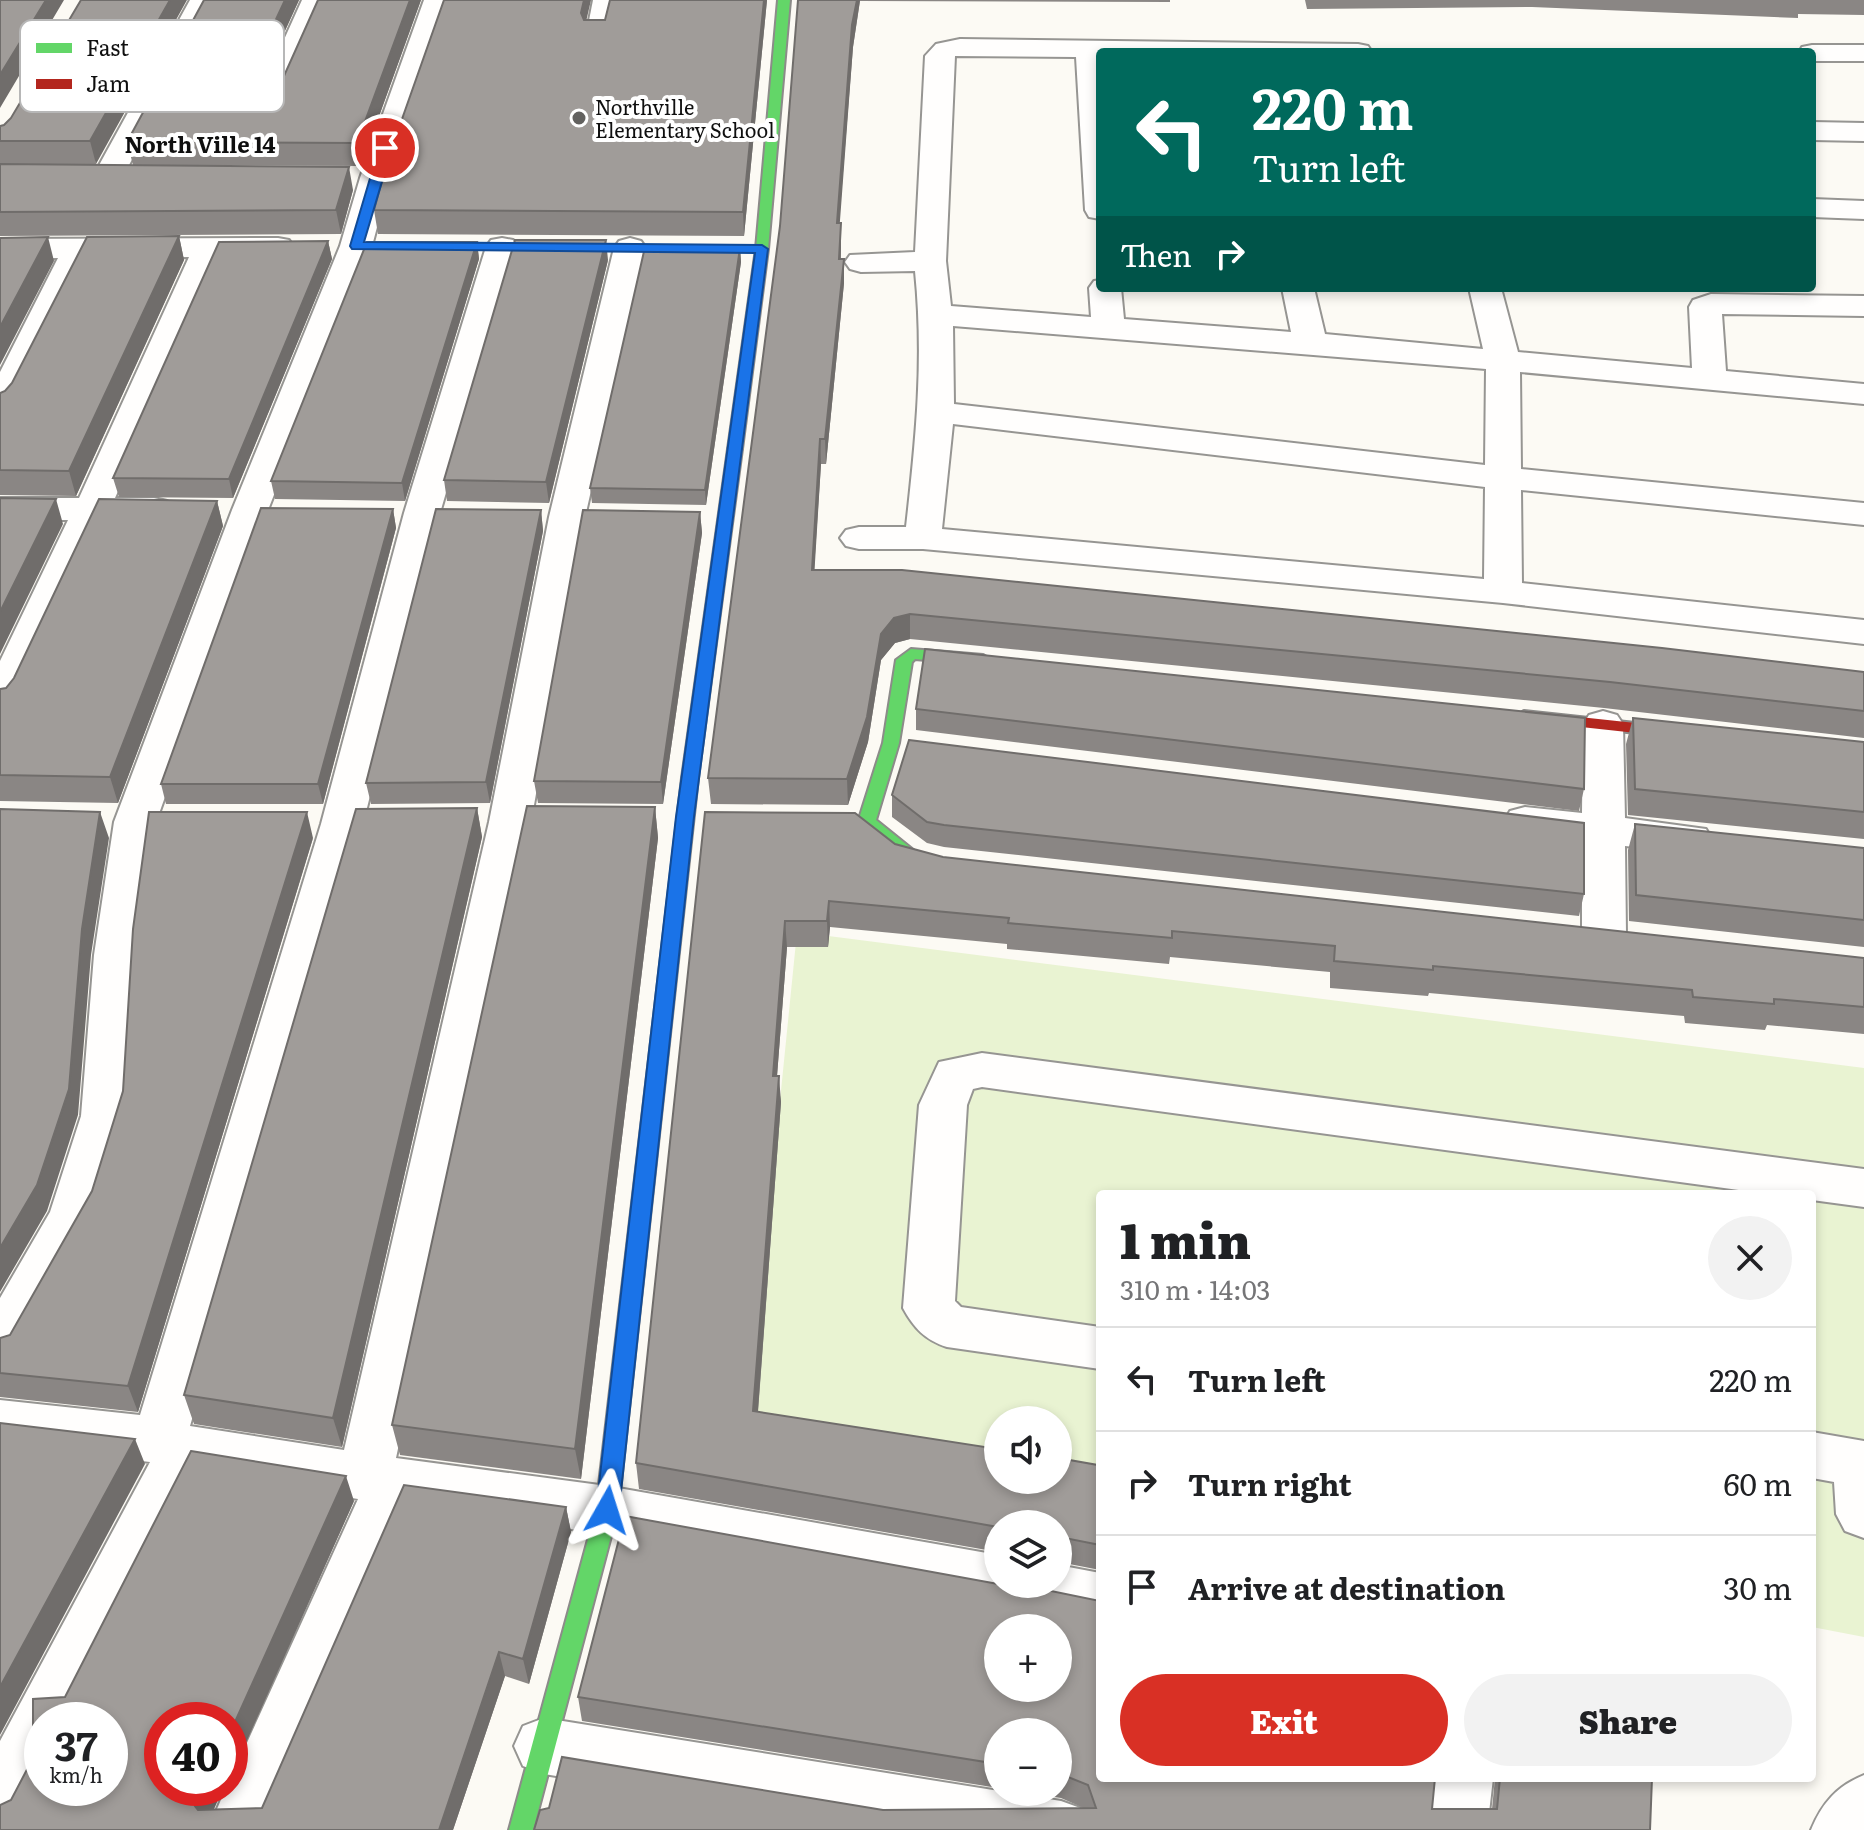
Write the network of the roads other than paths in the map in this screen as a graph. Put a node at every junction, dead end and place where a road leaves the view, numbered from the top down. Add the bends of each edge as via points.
1 (204, 0) edge
2 (316, 0) edge
3 (438, 0) edge
4 (604, 0) edge
5 (784, 0) edge
6 (193, 20) edge
7 (597, 36) edge
8 (1089, 48) junction
9 (1096, 48) edge
10 (1816, 53) edge
11 (1864, 53) edge
12 (284, 71) edge
13 (143, 112) edge
14 (1816, 131) edge
15 (1864, 132) edge
16 (1096, 151) edge
17 (76, 177) edge
18 (107, 178) junction
19 (138, 178) edge
20 (1816, 208) edge
21 (1864, 210) edge
22 (345, 246) junction
23 (501, 247) dead end
24 (209, 248) junction
25 (630, 248) dead end
26 (0, 249) edge
27 (79, 249) junction
28 (930, 261) junction
29 (861, 262) dead end
30 (1105, 292) edge
31 (1299, 292) edge
32 (1486, 292) edge
33 (1864, 306) edge
34 (936, 315) junction
35 (1108, 328) junction
36 (1310, 343) junction
37 (1503, 360) junction
38 (1710, 382) junction
39 (1864, 394) edge
40 (0, 406) edge
41 (937, 412) junction
42 (1504, 478) junction
43 (0, 509) edge
44 (92, 509) junction
45 (234, 510) junction
46 (1864, 514) edge
47 (859, 538) dead end
48 (923, 538) junction
49 (1503, 592) junction
50 (1864, 632) edge
51 (1000, 662) edge
52 (0, 702) edge
53 (1507, 715) edge
54 (1603, 724) junction
55 (1710, 736) edge
56 (1491, 816) edge
57 (90, 821) edge
58 (135, 822) junction
59 (526, 822) junction
60 (183, 823) edge
61 (388, 823) edge
62 (464, 823) edge
63 (326, 824) junction
64 (1601, 830) junction
65 (1725, 843) edge
66 (974, 868) edge
67 (1603, 935) edge
68 (1864, 1188) edge
69 (0, 1344) edge
70 (1096, 1347) edge
71 (0, 1422) edge
72 (172, 1444) junction
73 (379, 1479) junction
74 (607, 1510) junction
75 (984, 1577) edge
76 (1072, 1593) edge
77 (1096, 1597) edge
78 (51, 1702) edge
79 (544, 1746) junction
80 (24, 1756) edge
81 (1463, 1782) edge
82 (0, 1802) edge
83 (1864, 1804) edge
84 (238, 1830) edge
85 (521, 1830) edge
86 (1061, 1830) edge
87 (1457, 1830) edge
88 (1841, 1830) edge

1 - 6 street
2 - 12 street
3 - 22 street via 359,178
4 - 7 lane
5 - 74 street via 711,518 685,818
8 - 9 street
8 - 16 street
8 - 28 street via 960,47 939,56
10 - 11 street
13 - 18 street
14 - 15 street
17 - 18 street
18 - 19 street
20 - 21 street
22 - 24 street
22 - 45 street
23 - 63 street
24 - 27 street
24 - 44 street
25 - 59 street via 568,517
26 - 27 street
27 - 40 street
28 - 29 street
28 - 34 street
30 - 35 street
31 - 36 street
32 - 37 street
33 - 38 street via 1708,305 1704,321
34 - 35 street
34 - 41 street
35 - 36 street
36 - 37 street
37 - 38 street
37 - 42 street
38 - 39 street
41 - 42 street
41 - 48 street
42 - 46 street
42 - 49 street
43 - 44 street
44 - 45 street
44 - 52 street
45 - 58 street
47 - 48 street
48 - 49 street
49 - 50 street
51 - 66 street via 911,654 904,660 907,745 848,821 912,858
53 - 54 street
54 - 55 street
54 - 64 street
56 - 64 street
57 - 58 street
58 - 60 street
58 - 69 street via 116,955 105,1116 74,1215
59 - 62 street
59 - 73 street
61 - 63 street
63 - 72 street
64 - 65 street
64 - 67 street
68 - 70 street via 982,1070 956,1074 943,1105 929,1308 947,1326
71 - 72 street
72 - 73 street
72 - 78 street
73 - 74 street
73 - 84 street
74 - 75 street
74 - 79 street
76 - 77 street
79 - 85 street
79 - 86 street
80 - 82 street
81 - 87 street
83 - 88 street

